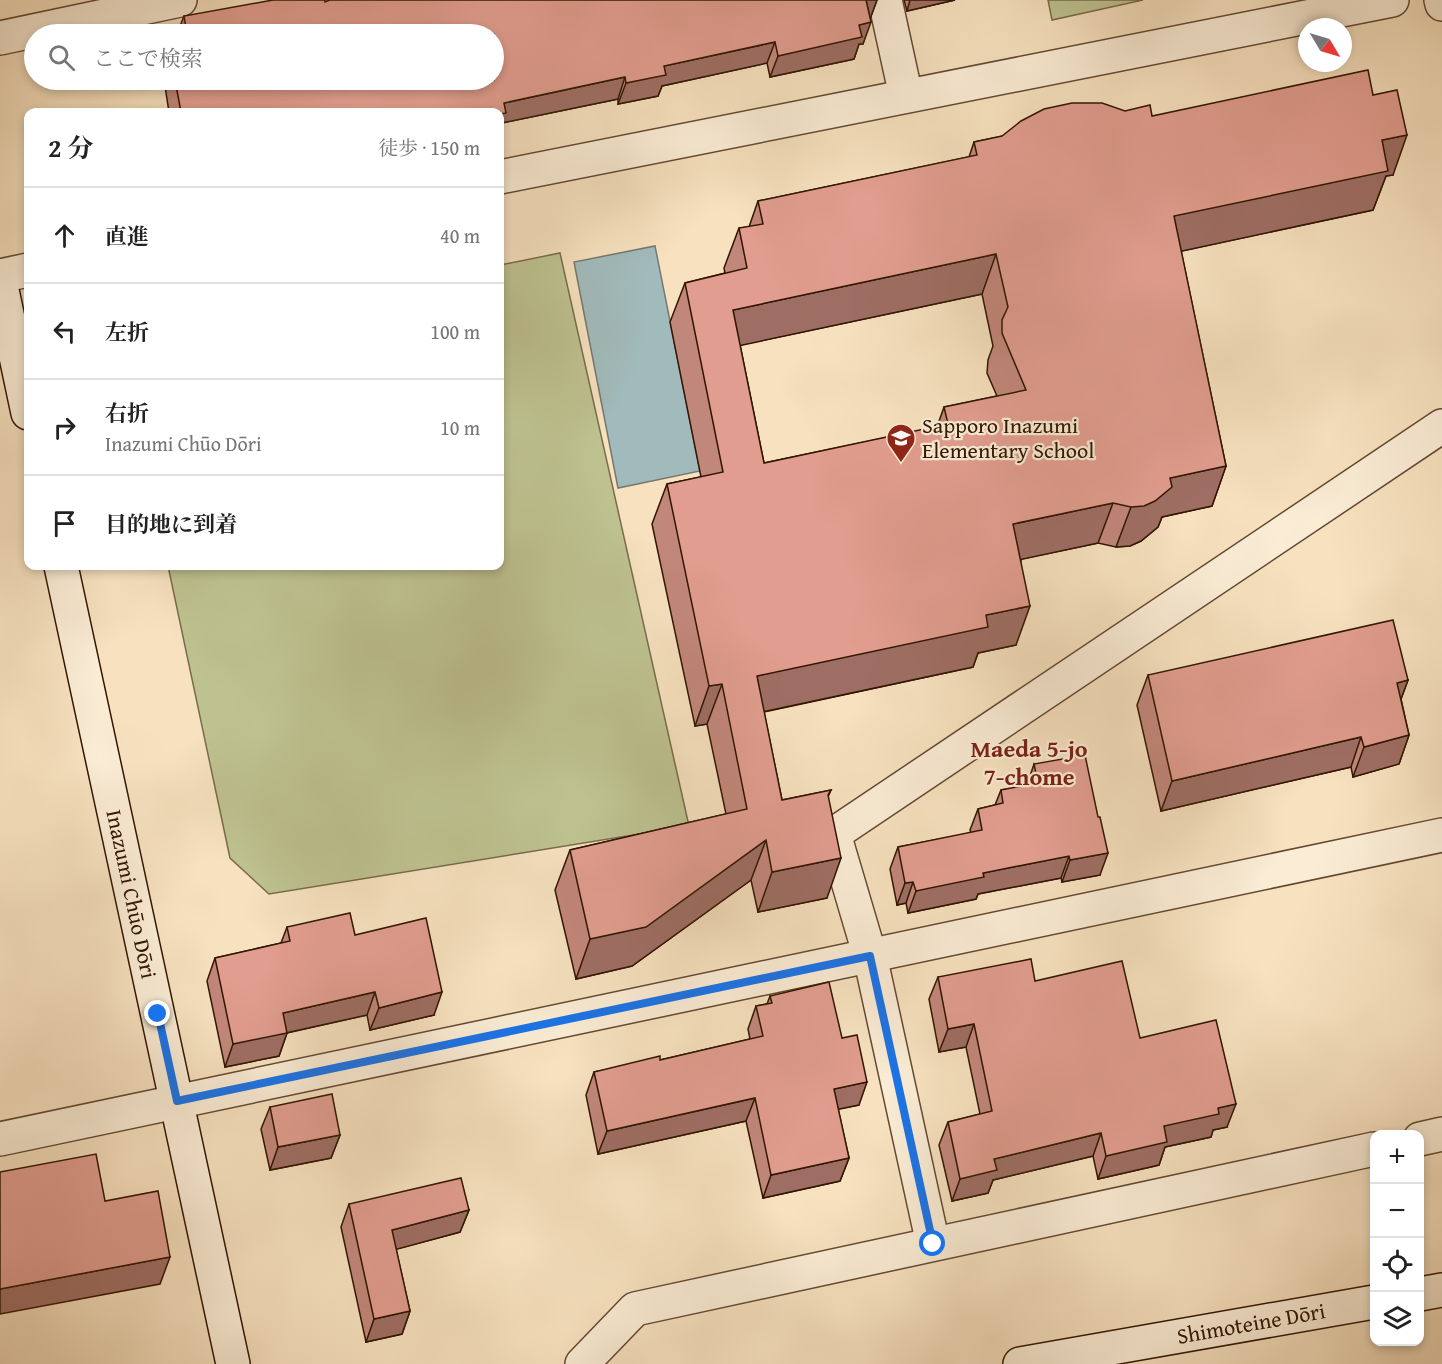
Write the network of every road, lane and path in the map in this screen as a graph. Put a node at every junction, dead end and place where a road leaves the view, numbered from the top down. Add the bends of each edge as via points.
1 (180, 0) edge
2 (885, 0) edge
3 (1392, 0) edge
4 (66, 24) edge
5 (24, 33) edge
6 (0, 38) edge
7 (906, 96) junction
8 (504, 176) edge
9 (24, 271) edge
10 (0, 276) edge
11 (0, 281) edge
12 (24, 394) edge
13 (1442, 426) edge
14 (62, 570) edge
15 (1442, 835) edge
16 (870, 956) junction
17 (177, 1101) junction
18 (1442, 1134) edge
19 (1424, 1138) edge
20 (0, 1139) edge
21 (1370, 1150) edge
22 (933, 1244) junction
23 (1442, 1290) edge
24 (1424, 1293) edge
25 (1370, 1303) edge
26 (233, 1364) edge
27 (582, 1364) edge
28 (1020, 1364) edge

1 - 4 street
2 - 7 street
3 - 7 street
5 - 6 street
7 - 8 street
9 - 10 street
11 - 12 street
13 - 16 street via 834,834
14 - 17 street, Inazumi Chūo Dōri
15 - 16 street
16 - 17 street
16 - 22 street
17 - 20 street
17 - 26 street, Inazumi Chūo Dōri
18 - 19 street
21 - 22 street
22 - 27 street via 635,1309
23 - 24 street
25 - 28 street, Shimoteine Dōri

